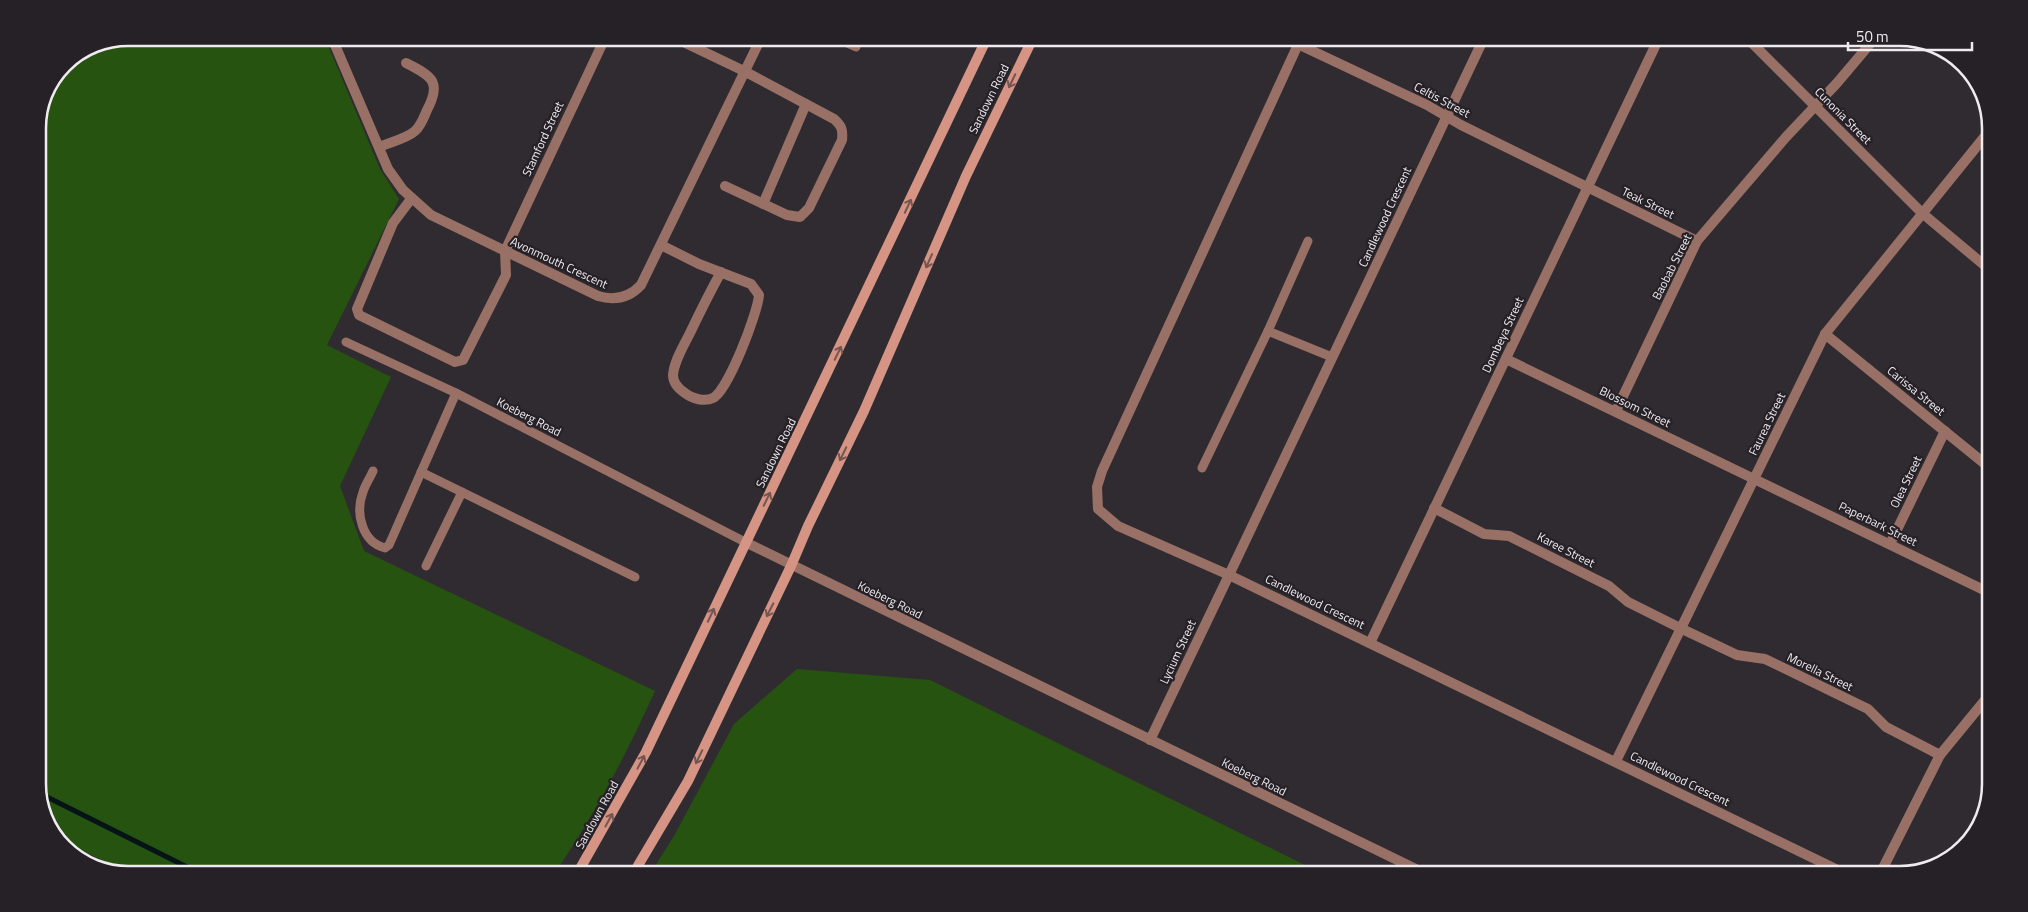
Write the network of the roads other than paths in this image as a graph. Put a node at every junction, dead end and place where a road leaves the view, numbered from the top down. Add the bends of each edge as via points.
1 (335, 46) edge
2 (601, 46) edge
3 (692, 46) edge
4 (757, 46) edge
5 (983, 46) edge
6 (1028, 46) edge
7 (1298, 46) edge
8 (1310, 46) edge
9 (1480, 46) edge
10 (1654, 46) edge
11 (1755, 46) edge
12 (1868, 46) edge
13 (406, 63) dead end
14 (744, 71) junction
15 (806, 104) junction
16 (1816, 106) junction
17 (1446, 116) junction
18 (1982, 140) edge
19 (379, 147) junction
20 (724, 186) dead end
21 (1588, 187) junction
22 (412, 199) junction
23 (763, 204) junction
24 (1922, 213) junction
25 (1308, 241) dead end
26 (1697, 241) junction
27 (660, 245) junction
28 (505, 251) junction
29 (1982, 263) edge
30 (720, 272) junction
31 (1268, 331) junction
32 (1826, 334) junction
33 (346, 342) dead end
34 (1332, 357) junction
35 (1506, 359) junction
36 (456, 393) junction
37 (1616, 411) junction
38 (1945, 431) junction
39 (1982, 461) edge
40 (1202, 468) dead end
41 (373, 471) dead end
42 (422, 472) junction
43 (1754, 478) junction
44 (462, 492) junction
45 (1434, 508) junction
46 (745, 542) junction
47 (1890, 544) junction
48 (426, 566) dead end
49 (791, 566) junction
50 (1229, 575) junction
51 (635, 577) dead end
52 (1982, 589) edge
53 (1680, 628) junction
54 (1370, 643) junction
55 (1982, 704) edge
56 (1150, 740) junction
57 (1940, 755) junction
58 (1616, 761) junction
59 (582, 866) edge
60 (638, 866) edge
61 (1410, 866) edge
62 (1830, 866) edge
63 (1884, 866) edge

1 - 19 street, Avonmouth Crescent
2 - 28 street, Stamford Street
3 - 14 street
4 - 14 street, Avonmouth Crescent
46 -> 5 main road, Sandown Road
6 -> 49 main road, Sandown Road via 966,176 864,411
7 - 50 street via 1097,487 1098,509 1118,526
8 - 17 street, Celtis Street
9 - 17 street, Candlewood Crescent
10 - 21 street, Dombeya Street
11 - 16 street, Cunonia Street
12 - 16 street, Baobab Street
13 - 19 street via 428,75 434,86 434,97 414,131
14 - 15 street
14 - 27 street, Avonmouth Crescent
15 - 23 street
15 - 23 street via 840,125 842,140 805,213 800,217 793,216
16 - 24 street, Cunonia Street
16 - 26 street, Baobab Street via 1786,136
17 - 21 street, Celtis Street
17 - 34 street, Candlewood Crescent
18 - 24 street, Faurea Street
19 - 22 street, Avonmouth Crescent via 388,169
20 - 23 street
21 - 26 street, Teak Street
21 - 35 street, Dombeya Street
22 - 28 street, Avonmouth Crescent via 432,216
22 - 28 street via 393,224 357,309 359,315 455,362 463,360 506,275
24 - 29 street, Cunonia Street
24 - 32 street, Faurea Street
25 - 31 lane
26 - 37 street, Baobab Street
27 - 28 street, Avonmouth Crescent via 638,288 624,298 612,299 598,296
27 - 30 street
30 - 30 street via 751,284 759,295 746,340 722,391 704,400 689,397 676,386 673,376 676,363
31 - 34 lane
31 - 40 lane
32 - 38 street, Carissa Street
32 - 43 street, Faurea Street
33 - 36 lane, Koeberg Road
34 - 50 street, Candlewood Crescent
35 - 37 street, Blossom Street
35 - 45 street, Dombeya Street
36 - 42 lane
36 - 46 lane, Koeberg Road
37 - 43 street, Blossom Street
38 - 39 street, Carissa Street
38 - 47 street, Olea Street
41 - 42 lane via 359,506 366,536 383,548 390,545
42 - 44 lane
43 - 47 street, Paperbark Street
43 - 53 street, Faurea Street
44 - 48 lane
44 - 51 lane
45 - 53 street, Karee Street via 1484,534 1509,536 1609,586 1628,602
45 - 54 street, Dombeya Street
46 - 49 street, Koeberg Road
59 -> 46 main road, Sandown Road via 646,752
47 - 52 street, Paperbark Street
49 - 56 street, Koeberg Road
49 -> 60 main road, Sandown Road via 688,781
50 - 54 street, Candlewood Crescent
50 - 56 street, Lycium Street
53 - 57 street, Morella Street via 1737,655 1765,660 1868,709 1886,727
53 - 58 street, Faurea Street
54 - 58 street, Candlewood Crescent
55 - 57 street
56 - 61 street, Koeberg Road
57 - 63 street
58 - 62 street, Candlewood Crescent

